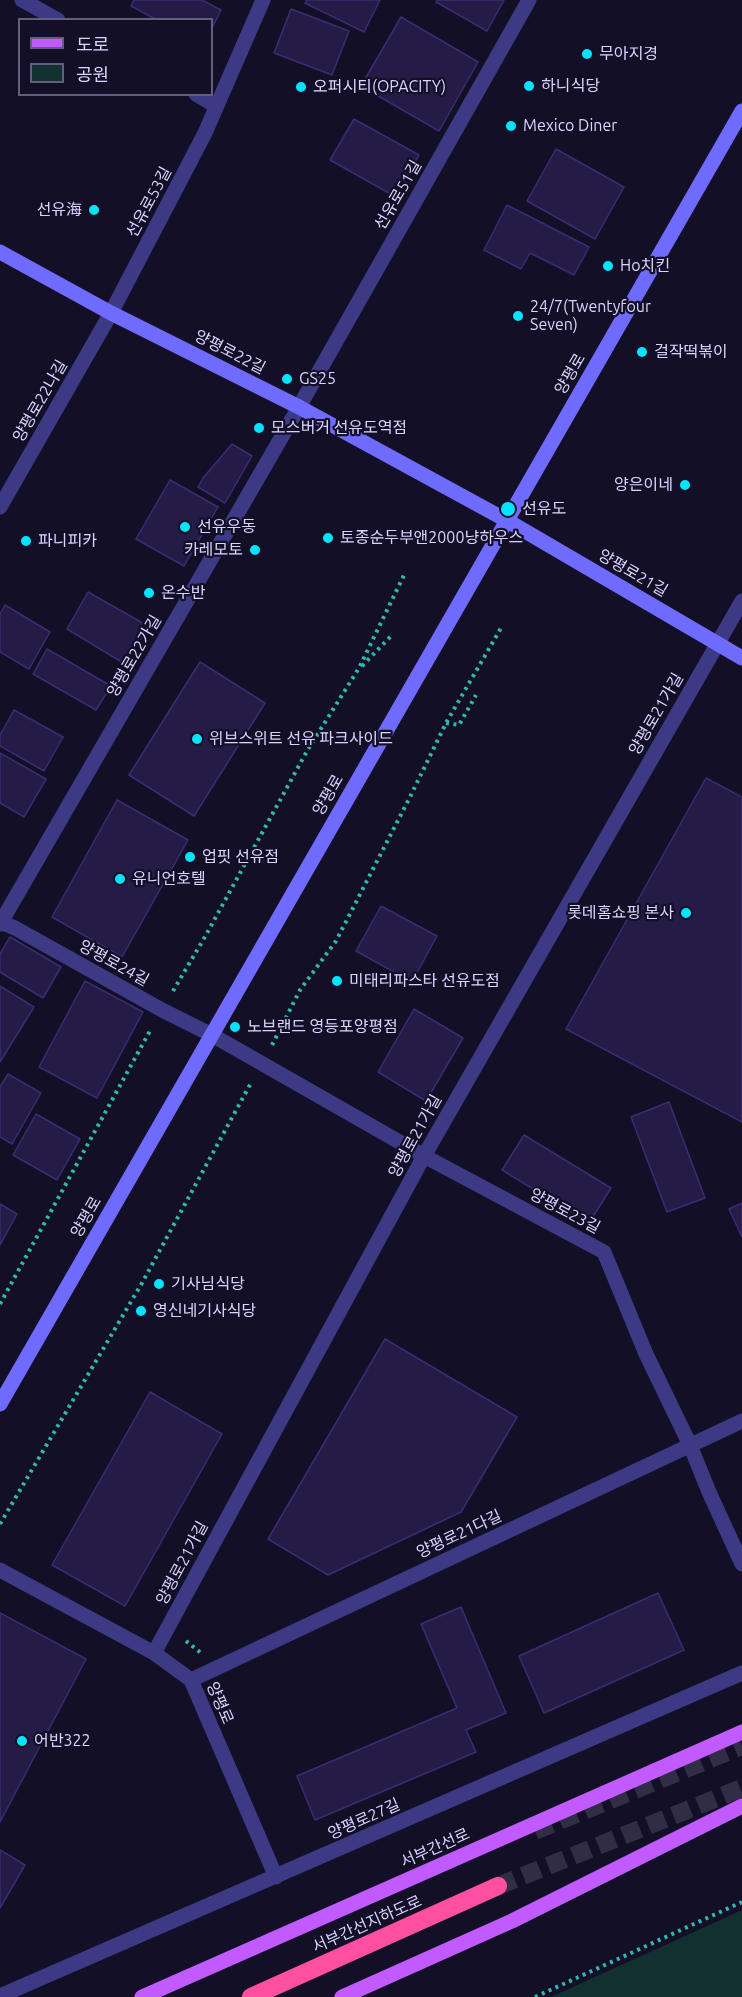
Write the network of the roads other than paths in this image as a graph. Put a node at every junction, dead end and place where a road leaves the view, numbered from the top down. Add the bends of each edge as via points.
1 (22, 0) edge
2 (263, 0) edge
3 (529, 0) edge
4 (54, 18) edge
5 (199, 96) edge
6 (216, 106) junction
7 (742, 111) edge
8 (0, 252) edge
9 (111, 313) junction
10 (299, 407) junction
11 (0, 507) edge
12 (507, 520) junction
13 (742, 601) edge
14 (717, 644) junction
15 (742, 658) edge
16 (0, 922) edge
17 (212, 1035) junction
18 (424, 1155) junction
19 (0, 1404) edge
20 (742, 1420) edge
21 (690, 1445) junction
22 (742, 1564) edge
23 (0, 1570) edge
24 (154, 1653) junction
25 (742, 1673) edge
26 (191, 1680) junction
27 (742, 1732) edge
28 (742, 1806) edge
29 (276, 1877) junction
30 (498, 1886) tunnel mouth
31 (0, 1996) edge
32 (142, 1997) edge
33 (251, 1997) edge
34 (342, 1997) edge

1 - 4 street
2 - 6 street, 선유로53길
3 - 10 street, 선유로51길
5 - 6 street
6 - 9 street, 선유로53길
7 - 12 main road, 양평로
8 - 9 main road, 양평로22길
9 - 10 main road, 양평로22길
9 - 11 street, 양평로22나길
10 - 12 main road, 양평로22길
10 - 16 street, 양평로22가길
12 - 14 main road, 양평로21길
12 - 17 main road, 양평로
13 - 14 street, 양평로21가길
14 - 15 main road, 양평로21길
14 - 18 street, 양평로21가길
16 - 17 street, 양평로24길
17 - 18 street, 양평로23길
17 - 19 main road, 양평로
18 - 21 street, 양평로23길 via 603,1252
18 - 24 street, 양평로21가길
20 - 21 street, 양평로21다길
21 - 22 street, 양평로23길
21 - 26 street, 양평로21다길
23 - 24 street, 양평로
24 - 26 street, 양평로
25 - 29 street, 양평로27길
26 - 29 street, 양평로
27 - 32 main road, 서부간선로
28 - 34 main road via 512,1921
29 - 31 street, 양평로27길
30 - 33 highway, 서부간선지하도로

